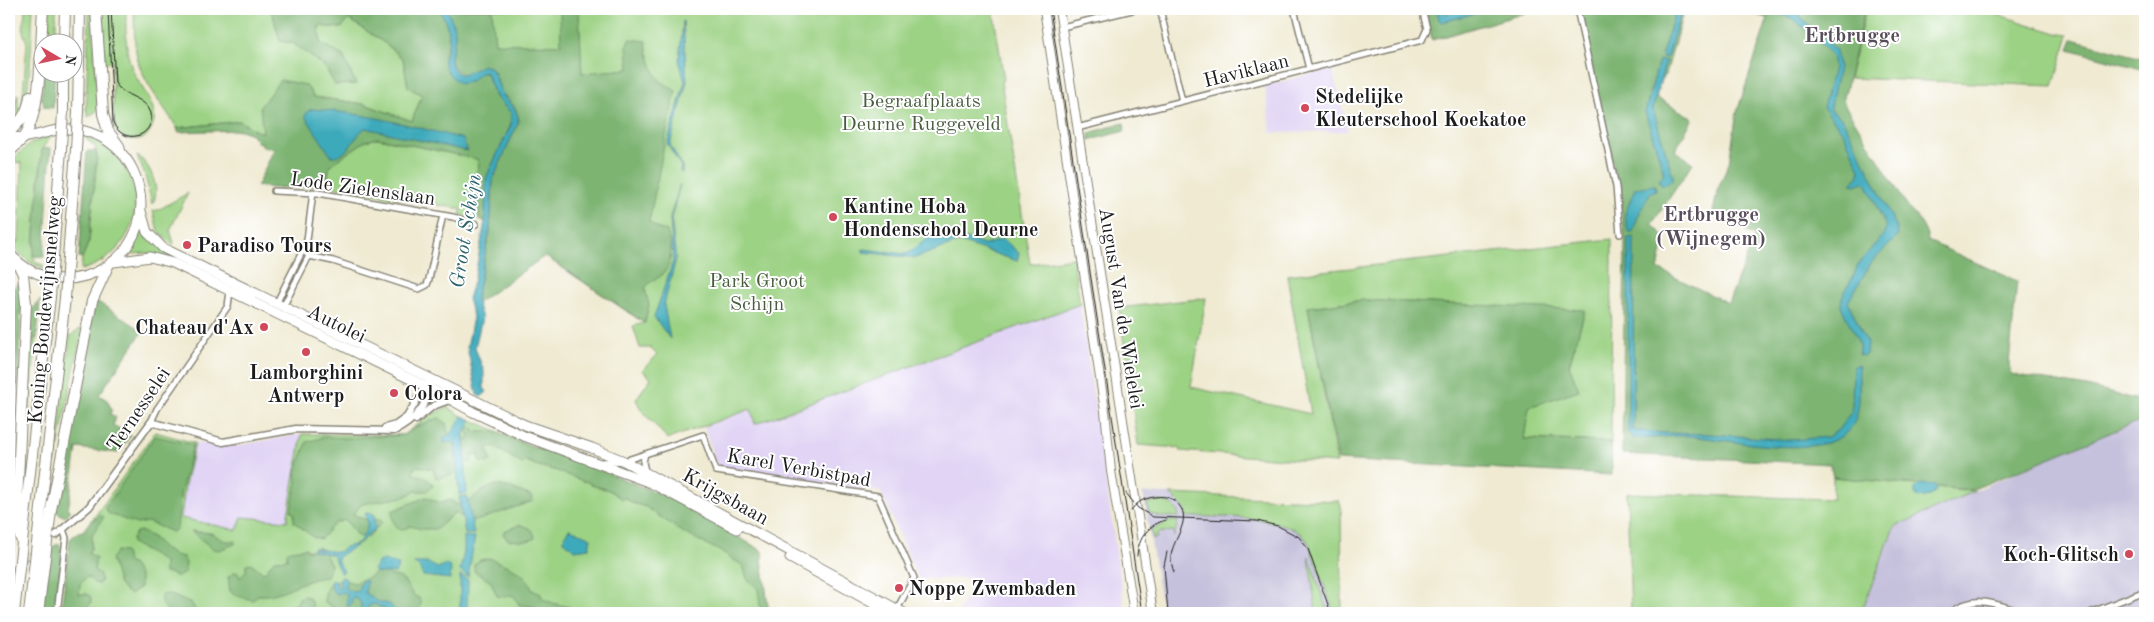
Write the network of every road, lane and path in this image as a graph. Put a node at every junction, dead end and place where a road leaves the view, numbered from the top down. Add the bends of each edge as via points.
1 (43, 9) edge
2 (65, 9) edge
3 (80, 9) edge
4 (96, 9) edge
5 (1044, 9) edge
6 (1059, 9) edge
7 (1136, 9) edge
8 (1160, 9) edge
9 (1294, 9) edge
10 (1422, 9) edge
11 (1577, 9) edge
12 (1062, 27) junction
13 (41, 32) edge
14 (64, 32) edge
15 (1309, 69) junction
16 (35, 82) edge
17 (37, 82) edge
18 (64, 82) edge
19 (1182, 101) junction
20 (1077, 128) junction
21 (9, 132) edge
22 (9, 137) edge
23 (24, 138) junction
24 (120, 151) junction
25 (9, 153) edge
26 (274, 192) dead end
27 (313, 192) junction
28 (141, 211) junction
29 (443, 215) junction
30 (476, 224) dead end
31 (1620, 234) dead end
32 (303, 250) junction
33 (9, 253) edge
34 (309, 256) junction
35 (17, 262) junction
36 (111, 264) junction
37 (230, 290) junction
38 (277, 309) junction
39 (431, 379) junction
40 (427, 387) junction
41 (452, 399) junction
42 (412, 420) junction
43 (151, 422) junction
44 (525, 425) joint
45 (376, 430) junction
46 (540, 443) joint
47 (645, 454) junction
48 (624, 461) junction
49 (597, 462) junction
50 (645, 471) junction
51 (63, 529) junction
52 (56, 535) dead end
53 (22, 542) junction
54 (2145, 590) edge
55 (897, 612) edge
56 (14, 613) edge
57 (29, 613) edge
58 (38, 613) edge
59 (57, 613) edge
60 (1134, 613) edge
61 (1153, 613) edge
62 (1949, 613) edge
63 (2026, 613) edge
64 (2090, 613) edge

1 - 13 highway
2 - 14 highway
3 - 57 highway, Koning Boudewijnsnelweg, bridge via 76,150 65,298
4 - 24 highway via 104,114 108,131
5 - 60 main road, August Van de Wielelei
6 - 12 main road, August Van de Wielelei
7 - 12 street
8 - 19 street
9 - 15 street
10 - 15 street, Haviklaan via 1427,29 1422,40
11 - 31 street via 1616,187
12 - 20 main road, August Van de Wielelei
15 - 19 street, Haviklaan
16 - 21 highway via 26,114
17 - 23 highway via 33,119
18 - 53 highway, Koning Boudewijnsnelweg, bridge via 54,257
19 - 20 street, Haviklaan
20 - 61 main road, August Van de Wielelei
22 - 23 main road, Autolei
23 - 24 main road, Autolei via 56,129 73,129 96,135
23 - 25 main road, Autolei
24 - 28 main road, Autolei via 137,180
26 - 27 street, Lode Zielenslaan
27 - 29 street, Lode Zielenslaan
27 - 32 street
28 - 36 main road, Autolei via 131,242
28 - 38 main road, Autolei via 148,232 162,248
29 - 30 street, Lode Zielenslaan
29 - 34 street via 427,286 419,289
32 - 34 street
32 - 38 street
33 - 35 main road, Autolei
34 - 38 street
35 - 36 main road, Autolei via 40,274 57,278 84,276
35 - 53 highway via 23,274 26,304 16,525
36 - 37 main road, Autolei via 142,257 156,258
36 - 58 highway via 92,301 51,510
37 - 38 main road, Autolei
37 - 43 street, Ternesselei via 228,306
38 - 39 main road, Autolei
38 - 40 main road, Autolei
39 - 40 street
39 - 44 main road, Autolei
40 - 41 main road, Autolei
40 - 42 street
40 - 45 street via 407,417 396,425
41 - 42 street via 436,404
41 - 46 main road, Autolei
42 - 45 street via 394,431
43 - 45 street via 222,442 296,429
43 - 51 street, Ternesselei via 100,494
44 - 48 main road, Krijgsbaan
46 - 49 main road, Krijgsbaan
47 - 48 street
47 - 50 street
47 - 55 street, Karel Verbistpad via 703,435 716,470 878,496 914,578
48 - 49 street
48 - 50 main road, Krijgsbaan
49 - 55 main road, Krijgsbaan via 673,494
50 - 55 main road, Krijgsbaan
51 - 52 street, Ternesselei
51 - 59 street via 66,538
53 - 56 highway, Koning Boudewijnsnelweg
54 - 64 street
62 - 63 street via 1957,607 1979,601

